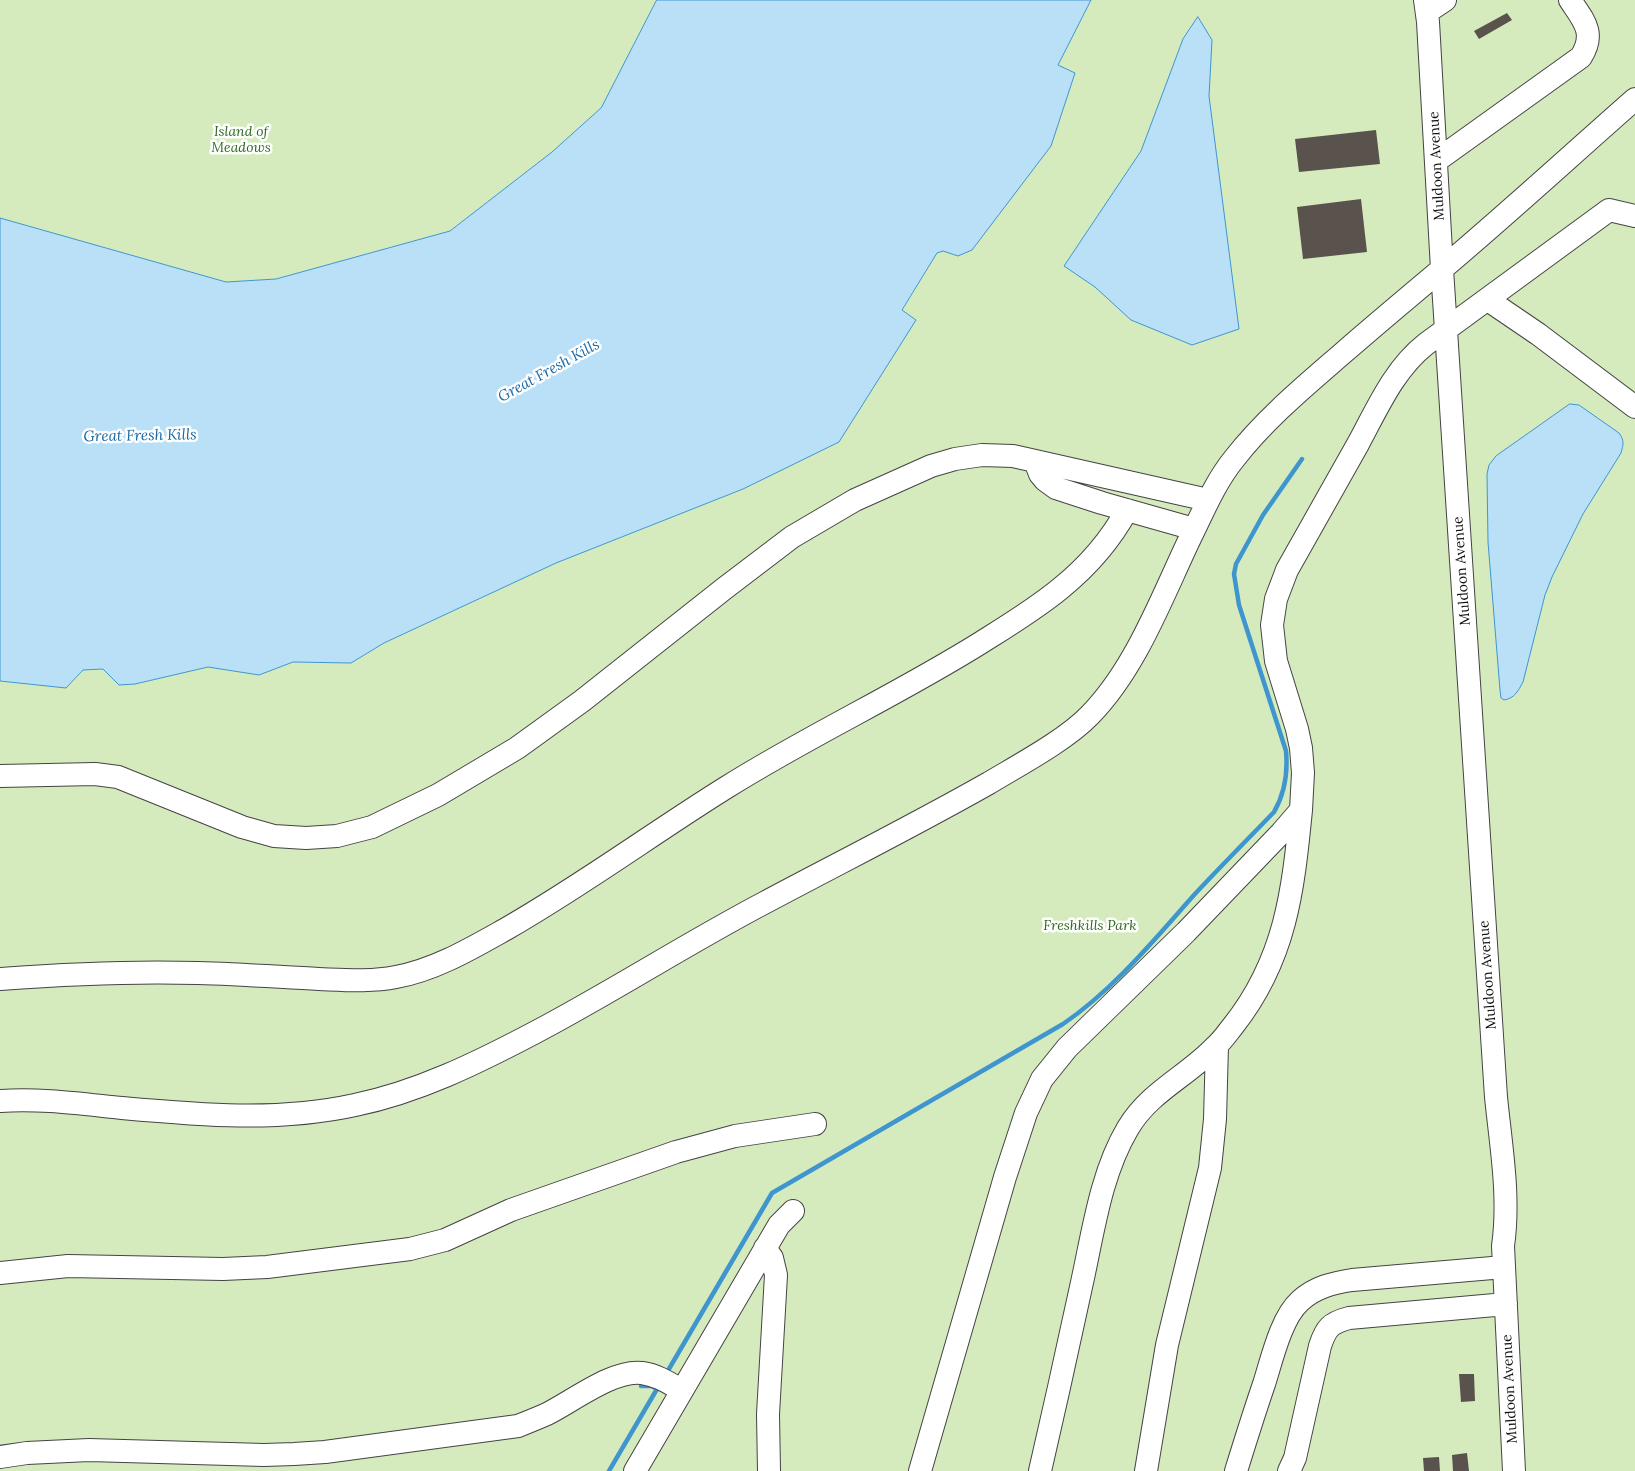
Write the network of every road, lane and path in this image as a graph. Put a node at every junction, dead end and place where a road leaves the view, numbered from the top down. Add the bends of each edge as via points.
1 (1570, 0) edge
2 (1432, 4) edge
3 (1635, 99) edge
4 (1436, 161) junction
5 (1635, 216) edge
6 (1442, 269) junction
7 (1488, 300) junction
8 (1446, 330) junction
9 (1635, 407) edge
10 (1035, 461) junction
11 (1208, 500) junction
12 (1127, 510) junction
13 (1194, 529) junction
14 (0, 776) edge
15 (1300, 810) junction
16 (0, 979) edge
17 (1217, 1046) junction
18 (0, 1101) edge
19 (814, 1124) dead end
20 (794, 1211) dead end
21 (765, 1248) junction
22 (1504, 1257) junction
23 (0, 1273) edge
24 (1506, 1304) junction
25 (681, 1390) junction
26 (0, 1458) edge
27 (634, 1471) edge
28 (769, 1471) edge
29 (920, 1471) edge
30 (1040, 1471) edge
31 (1146, 1471) edge
32 (1236, 1471) edge
33 (1289, 1471) edge
34 (1514, 1471) edge

1 - 4 street via 1585,23 1589,36 1581,57
2 - 4 street, Muldoon Avenue
3 - 6 street
4 - 6 street, Muldoon Avenue
5 - 7 street via 1609,210
6 - 8 street, Muldoon Avenue
6 - 11 street via 1291,397 1238,453
7 - 8 street
7 - 9 street
8 - 15 street via 1413,354 1403,366 1287,570 1276,599 1272,625 1276,661 1297,729 1304,773
8 - 22 street, Muldoon Avenue via 1496,1097 1505,1170
10 - 11 street
10 - 12 street via 1040,474 1056,488
10 - 14 street via 982,455 955,459 931,466 855,500 792,537 517,748 438,794 372,827 337,836 274,836 118,777 95,774
11 - 13 street
12 - 13 street
12 - 16 street via 1107,542 1087,565 1031,610 938,669 726,787 526,918 419,971 376,980 197,973 58,974
13 - 18 street via 1130,660 1089,717 1062,738 965,796 749,911 489,1057 414,1088 358,1105 302,1114 236,1116 61,1102
15 - 17 street via 1290,902 1282,934 1258,991
15 - 29 street via 1186,932 1072,1042 1042,1079 1026,1114 1005,1177
17 - 30 street via 1146,1103 1128,1128 1110,1170 1096,1219
17 - 31 street via 1210,1168 1167,1344
19 - 23 street via 735,1136 676,1152 511,1210 444,1240 410,1249 267,1267 68,1266
20 - 21 street via 779,1225
21 - 25 street
21 - 28 street via 772,1258 776,1275 768,1414
22 - 24 street, Muldoon Avenue
22 - 32 street via 1331,1283 1312,1291 1298,1302 1286,1319
24 - 33 street via 1349,1318 1328,1328 1320,1346 1295,1458
24 - 34 street, Muldoon Avenue
25 - 26 street via 651,1374 624,1373 518,1426 325,1452 264,1455 82,1450
25 - 27 street

